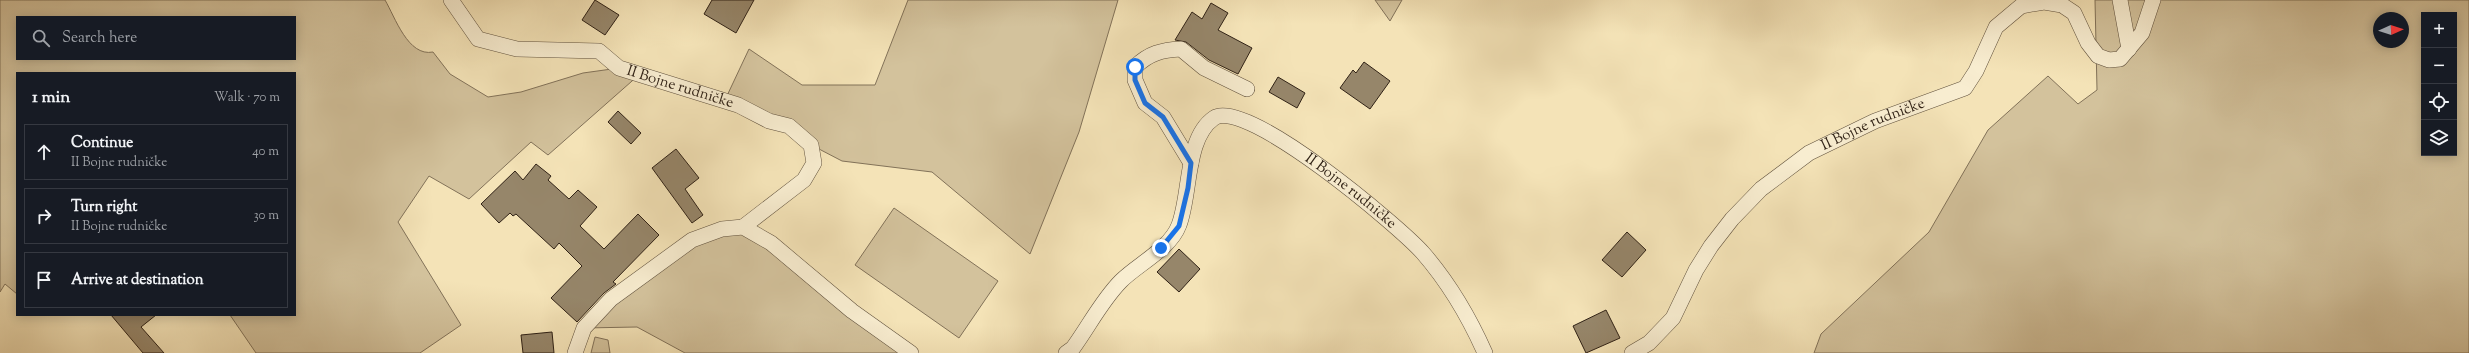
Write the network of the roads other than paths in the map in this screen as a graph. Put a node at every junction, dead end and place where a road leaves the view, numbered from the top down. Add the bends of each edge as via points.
1 (451, 0) edge
2 (2120, 0) edge
3 (2153, 0) edge
4 (2129, 49) junction
5 (1247, 89) dead end
6 (1191, 163) junction
7 (743, 228) junction
8 (575, 353) edge
9 (911, 353) edge
10 (1066, 353) edge
11 (1485, 353) edge
12 (1632, 353) edge

1 - 7 street, II Bojne rudničke via 478,39 518,49 599,51 619,68 738,105 769,120 790,126 802,135 811,145 814,163 804,180
2 - 4 street
3 - 4 street, II Bojne rudničke via 2142,33
4 - 12 street, II Bojne rudničke via 2120,58 2109,60 2098,56 2088,43 2074,13 2062,5 2044,2 2021,6 1996,27 1976,71 1965,88 1875,121 1809,153 1761,190 1732,218 1711,246 1696,270 1673,318 1649,343
5 - 6 street via 1204,68 1181,49 1161,50 1145,57 1135,67 1135,80 1145,103 1163,117
6 - 10 street, II Bojne rudničke via 1179,226 1161,248 1121,281 1073,348
6 - 11 street, II Bojne rudničke via 1204,126 1216,116 1245,120 1273,135 1343,183 1406,235 1424,254 1461,305
7 - 8 street via 722,229 692,240 611,299 584,328
7 - 9 street via 771,243 852,311

